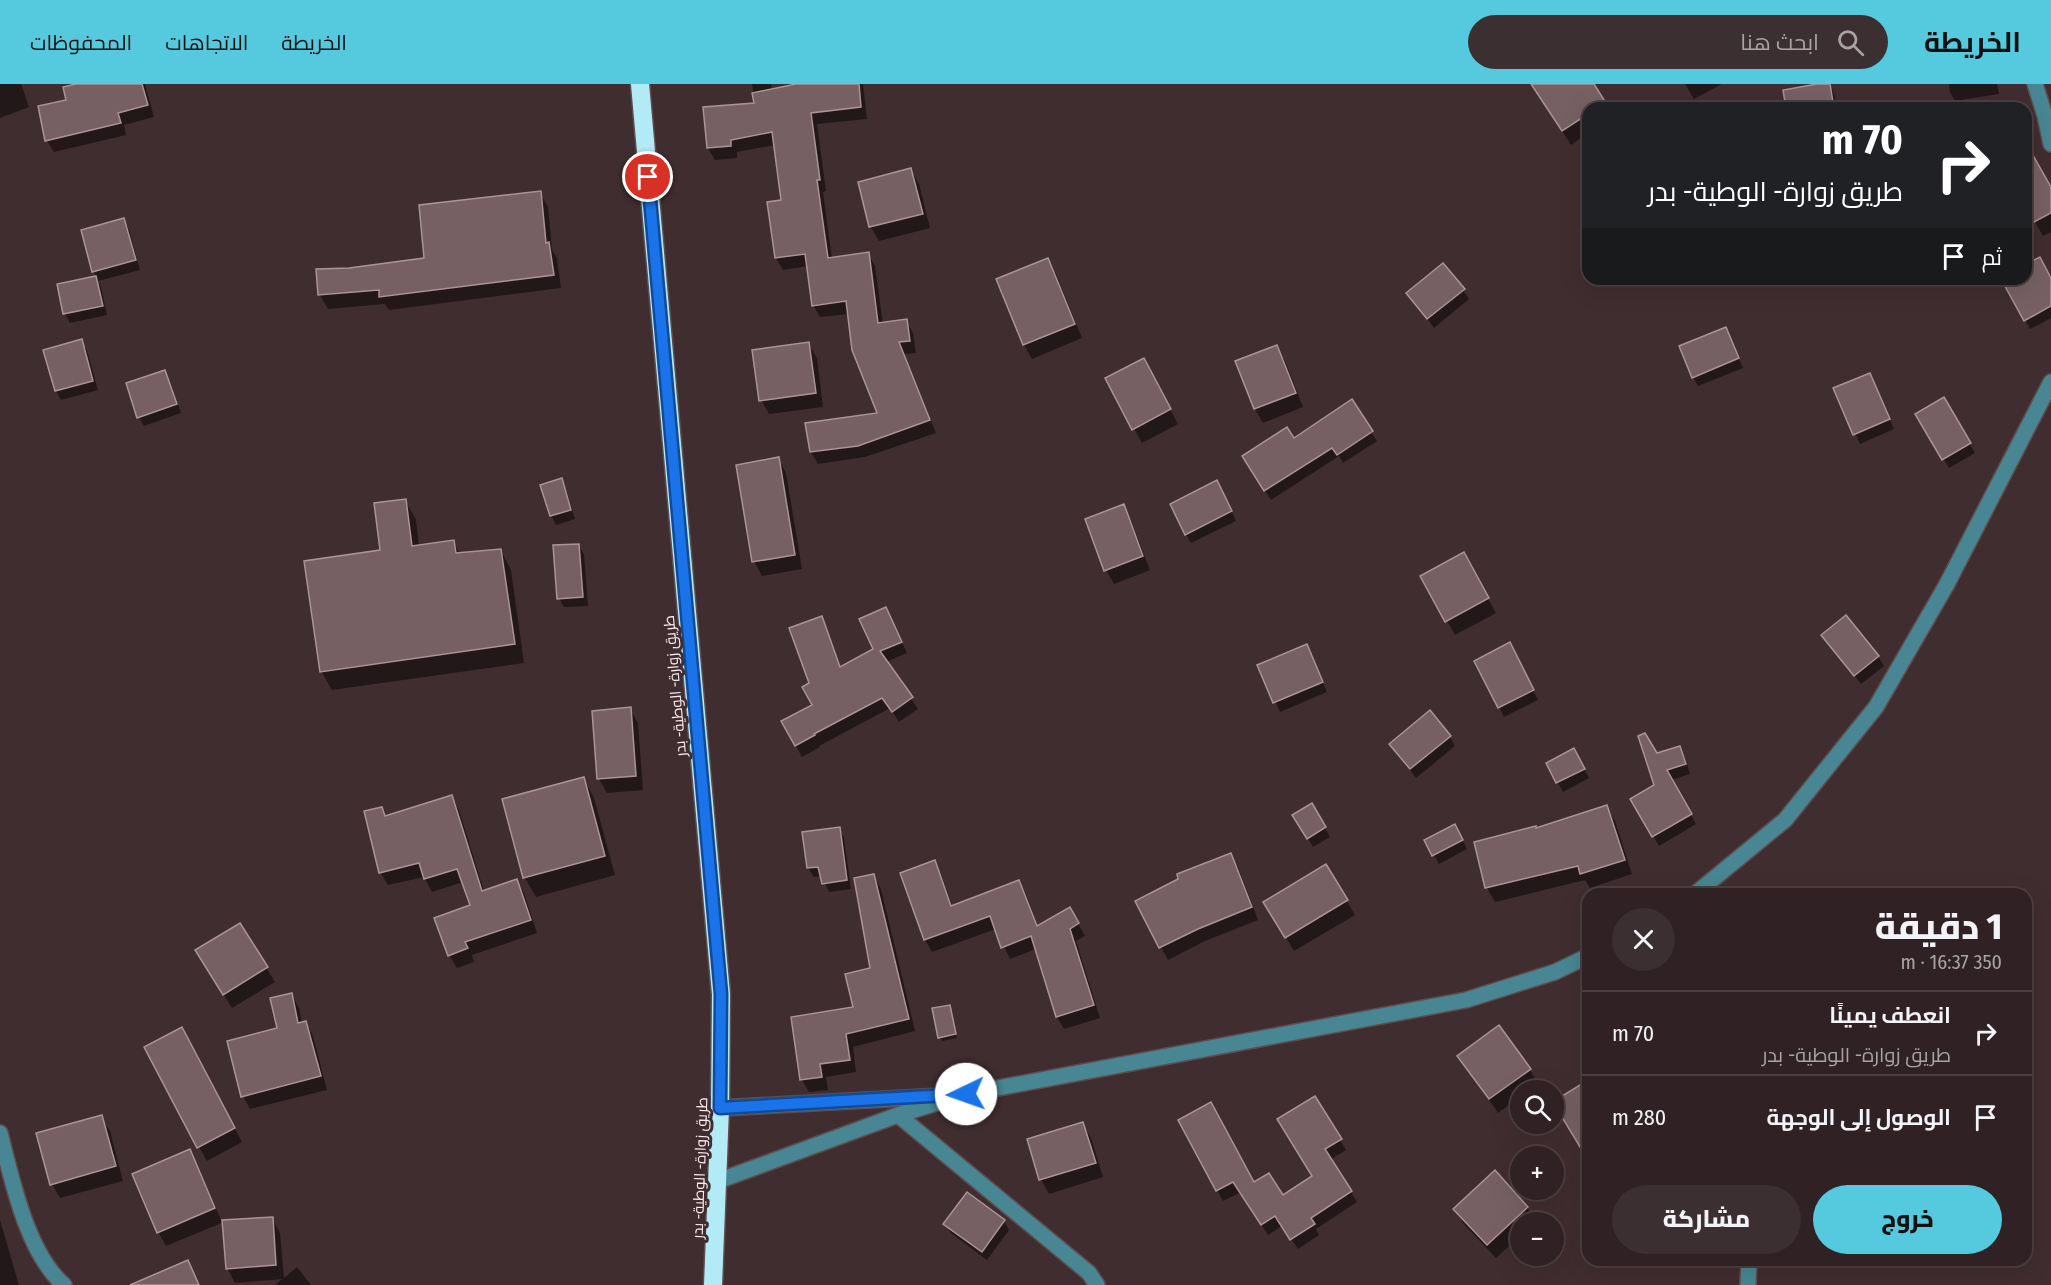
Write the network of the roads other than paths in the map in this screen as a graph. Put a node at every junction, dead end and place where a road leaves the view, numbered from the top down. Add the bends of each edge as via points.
1 (640, 84) edge
2 (2035, 84) edge
3 (2051, 144) edge
4 (2051, 382) edge
5 (1702, 888) edge
6 (1582, 959) edge
7 (966, 1094) junction
8 (720, 1108) junction
9 (898, 1115) junction
10 (0, 1133) edge
11 (718, 1181) junction
12 (1749, 1266) edge
13 (64, 1285) edge
14 (713, 1285) edge
15 (1097, 1285) edge
16 (1748, 1285) edge

1 - 8 highway, طريق زوارة- الوطية- بدر via 721,994
2 - 3 street
4 - 5 street via 1947,584 1876,707 1785,820
6 - 7 street via 1555,972 1466,1000
7 - 8 street
7 - 9 street
8 - 11 highway, طريق زوارة- الوطية- بدر
9 - 11 street
9 - 15 street via 1089,1273
10 - 13 street via 33,1244 54,1277
11 - 14 highway, طريق زوارة- الوطية- بدر
12 - 16 street

